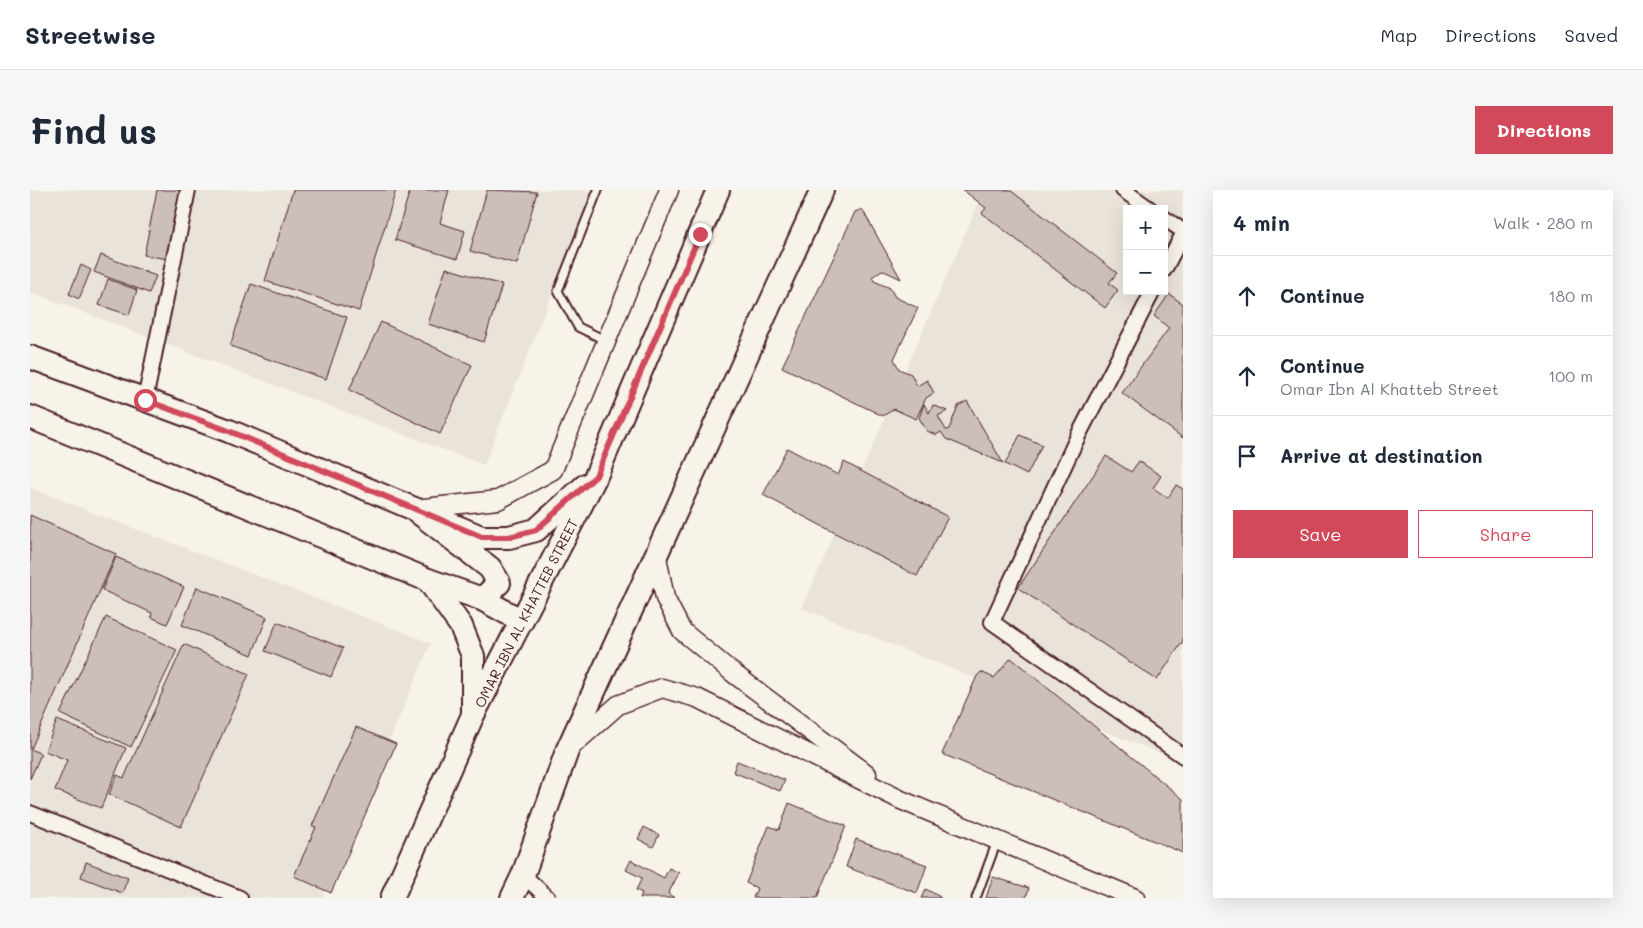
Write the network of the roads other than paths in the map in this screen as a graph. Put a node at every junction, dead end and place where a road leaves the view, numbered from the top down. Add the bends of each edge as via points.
1 (188, 190) edge
2 (598, 190) edge
3 (669, 190) edge
4 (720, 190) edge
5 (814, 190) edge
6 (822, 190) edge
7 (1122, 190) edge
8 (1144, 205) edge
9 (1168, 221) edge
10 (1183, 232) edge
11 (792, 257) junction
12 (1168, 262) edge
13 (1151, 295) edge
14 (607, 341) junction
15 (30, 357) edge
16 (145, 400) junction
17 (30, 417) edge
18 (596, 476) junction
19 (414, 509) junction
20 (656, 552) junction
21 (428, 580) junction
22 (482, 598) junction
23 (522, 621) junction
24 (472, 717) junction
25 (567, 750) junction
26 (1183, 756) edge
27 (901, 800) junction
28 (30, 812) edge
29 (997, 840) junction
30 (523, 875) junction
31 (240, 898) edge
32 (392, 898) edge
33 (512, 898) edge
34 (548, 898) edge
35 (976, 898) edge
36 (1135, 898) edge

1 - 16 street
2 - 14 lane via 558,291 578,328
3 - 14 street
4 - 18 main road, OMAR IBN AL KHATTEB STREET
5 - 11 main road
6 - 11 main road
7 - 8 street
9 - 10 street
10 - 12 street
11 - 20 main road
13 - 26 street via 1078,436 992,622
14 - 19 street via 554,470 498,500
15 - 16 main road
16 - 19 main road via 229,431
17 - 21 main road
18 - 19 main road via 536,530 509,537 482,537
18 - 23 main road, OMAR IBN AL KHATTEB STREET
19 - 22 main road via 490,568 499,583
20 - 25 main road
20 - 27 street via 665,598 682,631
21 - 22 main road
21 - 24 main road via 460,626 472,656
22 - 23 main road
23 - 24 main road, OMAR IBN AL KHATTEB STREET
24 - 32 main road, OMAR IBN AL KHATTEB STREET
25 - 27 street via 618,705 662,688 697,698
25 - 30 main road
27 - 29 street
28 - 31 street
29 - 35 lane
29 - 36 street
30 - 33 main road
30 - 34 street

